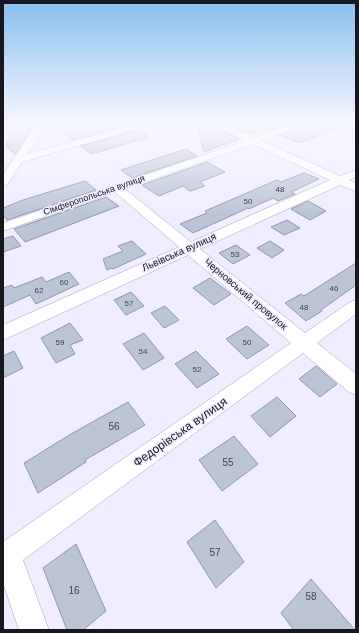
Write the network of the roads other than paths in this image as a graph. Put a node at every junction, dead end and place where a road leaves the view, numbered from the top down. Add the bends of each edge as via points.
1 (22, 155) edge
2 (38, 155) edge
3 (214, 155) edge
4 (283, 155) edge
5 (18, 160) junction
6 (356, 173) edge
7 (340, 180) junction
8 (3, 183) edge
9 (117, 188) junction
10 (356, 188) edge
11 (3, 227) edge
12 (190, 247) junction
13 (356, 306) edge
14 (3, 333) edge
15 (305, 343) junction
16 (356, 386) edge
17 (5, 556) edge
18 (34, 630) edge

1 - 5 street
2 - 5 street
3 - 9 street, Сімферопольська вулиця
4 - 7 street
5 - 8 street
6 - 7 street, Львівська вулиця
7 - 10 street
7 - 12 street, Львівська вулиця
9 - 11 street, Сімферопольська вулиця
9 - 12 street, Черновський провулок
12 - 14 street, Львівська вулиця
12 - 15 street, Черновський провулок
13 - 15 street, Федорівська вулиця
15 - 16 street, Черновський провулок
15 - 17 street, Федорівська вулиця
17 - 18 street

